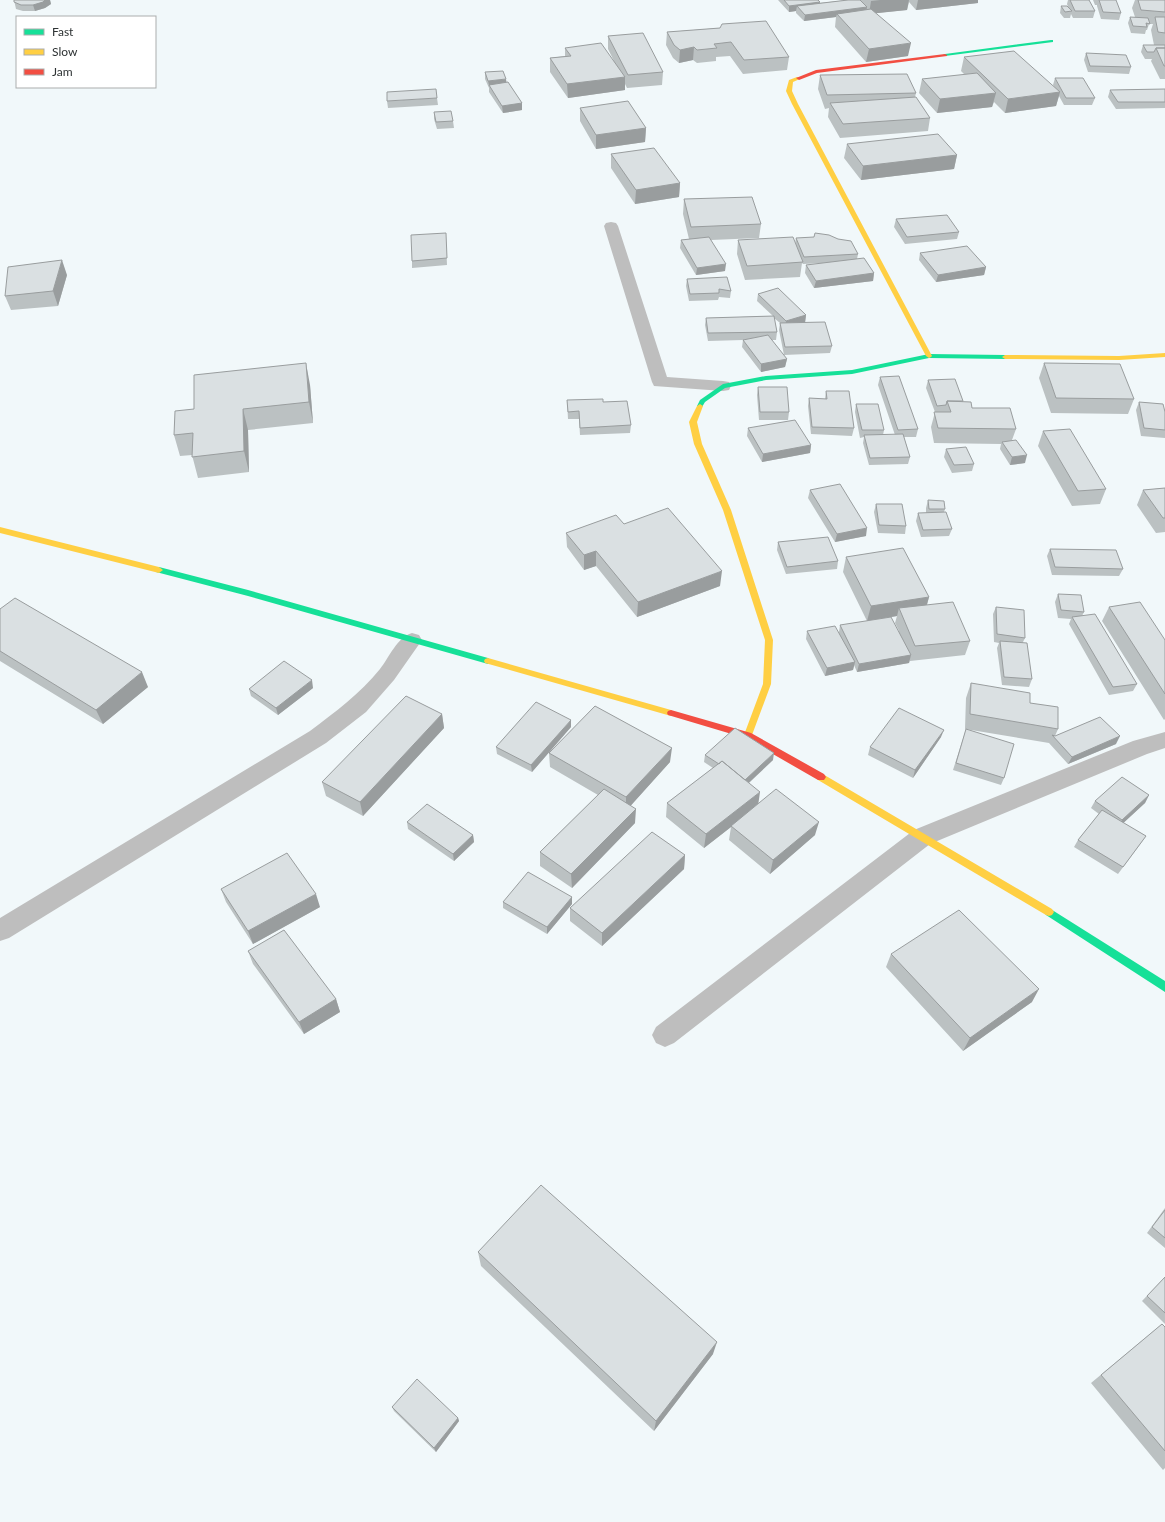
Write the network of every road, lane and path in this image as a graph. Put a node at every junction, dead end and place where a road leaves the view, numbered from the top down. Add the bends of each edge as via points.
1 (1052, 41) dead end
2 (611, 226) dead end
3 (1165, 355) edge
4 (930, 356) junction
5 (723, 386) junction
6 (0, 530) edge
7 (412, 640) junction
8 (748, 735) junction
9 (1165, 740) edge
10 (922, 836) junction
11 (0, 931) edge
12 (1165, 987) edge
13 (665, 1035) dead end

1 - 4 street via 816,72 791,81 789,91 795,104
2 - 5 street via 660,382
3 - 4 street via 1119,358
4 - 5 street via 852,372 766,378
5 - 8 street via 702,401 693,422 698,444 728,510 769,640 767,684
6 - 7 street via 248,593
7 - 8 street
7 - 11 street via 387,675 358,706 318,737
8 - 10 street
9 - 10 street via 1141,747
10 - 12 street via 1028,898
10 - 13 street

